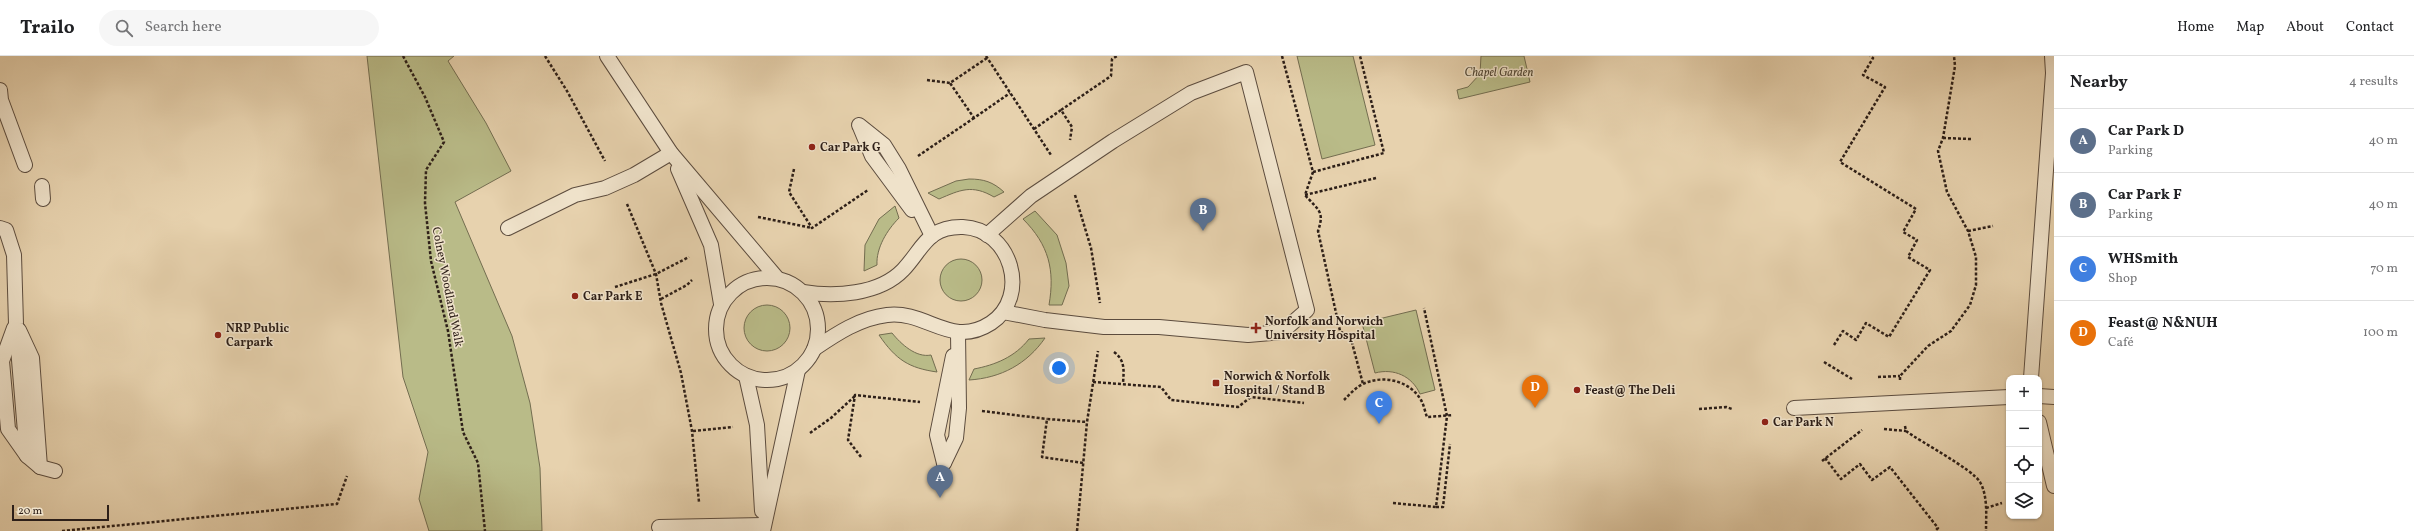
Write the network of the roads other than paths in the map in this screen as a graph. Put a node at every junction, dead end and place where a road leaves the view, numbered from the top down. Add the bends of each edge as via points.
1 (607, 56) edge
2 (2052, 56) edge
3 (0, 90) edge
4 (859, 125) dead end
5 (671, 153) junction
6 (25, 165) dead end
7 (0, 228) edge
8 (508, 228) dead end
9 (987, 235) junction
10 (932, 236) junction
11 (777, 278) junction
12 (803, 292) junction
13 (721, 304) junction
14 (1003, 312) junction
15 (16, 324) junction
16 (958, 333) junction
17 (814, 349) junction
18 (798, 370) junction
19 (2031, 375) edge
20 (746, 376) junction
21 (2054, 393) edge
22 (2042, 395) edge
23 (2042, 395) edge
24 (2006, 397) edge
25 (2054, 397) edge
26 (1794, 408) dead end
27 (2042, 435) edge
28 (40, 467) junction
29 (55, 471) dead end
30 (2054, 486) edge
31 (659, 527) dead end
32 (763, 528) edge

1 - 5 lane
2 - 19 lane via 2046,192
3 - 6 lane via 1,100
4 - 10 lane via 884,145 899,169
5 - 8 lane via 634,175 598,191 575,195
5 - 11 lane
5 - 13 lane via 712,245
7 - 15 lane via 6,230 14,255
9 - 10 lane via 963,227 947,229
9 - 14 lane via 1000,246 1008,258 1013,273 1010,298
9 - 14 lane via 1031,196 1191,93 1246,72 1307,310 1282,332 1248,335 1159,327 1104,327
10 - 12 lane via 921,244 902,271 870,288 821,295
11 - 12 lane via 791,283
11 - 13 lane via 751,280 739,285
12 - 17 lane via 810,302 818,325
13 - 20 lane via 715,324 718,345 728,364
14 - 16 lane via 991,323 975,331
15 - 28 lane via 32,358
15 - 28 lane via 2,361 8,429 27,456
16 - 16 lane via 936,435 944,463 956,438 960,408
16 - 17 lane via 942,330 906,315 887,315 842,331
17 - 18 lane
18 - 20 lane via 773,380
18 - 32 lane
20 - 32 lane via 757,425
21 - 22 lane
23 - 25 lane
24 - 26 lane
27 - 30 lane
28 - 29 lane
31 - 32 lane

